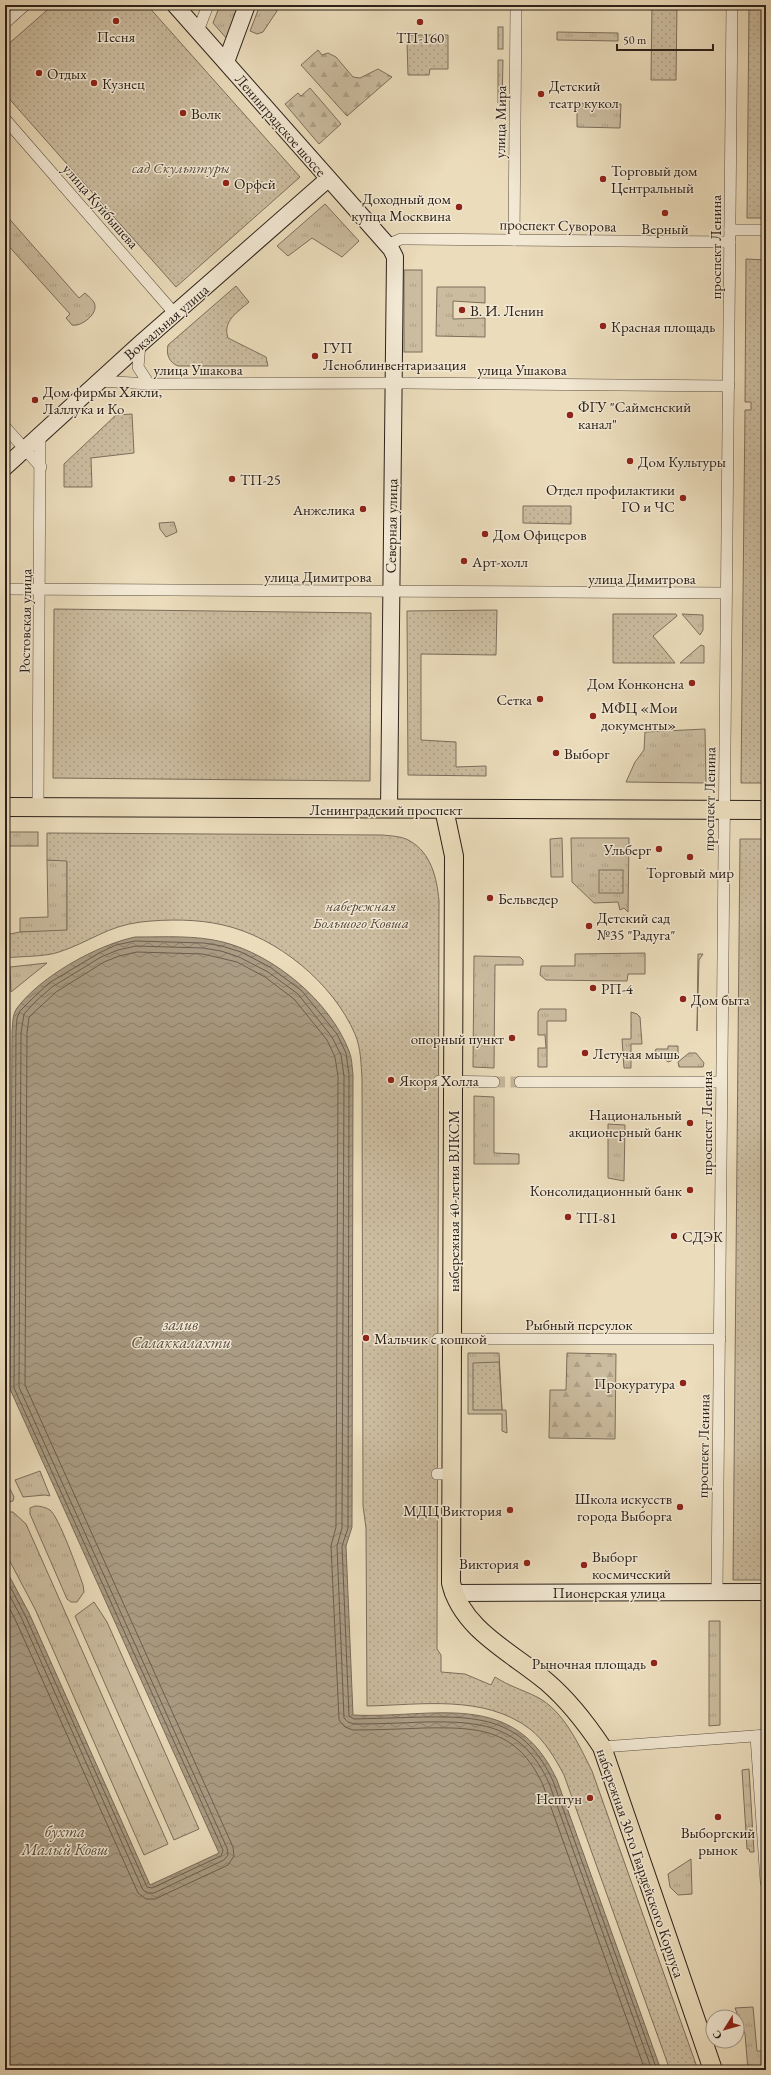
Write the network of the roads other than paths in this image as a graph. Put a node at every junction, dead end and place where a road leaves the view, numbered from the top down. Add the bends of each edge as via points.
1 (25, 5) edge
2 (175, 5) edge
3 (208, 5) edge
4 (246, 5) edge
5 (516, 5) edge
6 (732, 5) edge
7 (5, 23) edge
8 (198, 31) junction
9 (226, 62) junction
10 (5, 119) edge
11 (328, 179) junction
12 (730, 230) junction
13 (766, 230) edge
14 (514, 240) junction
15 (730, 242) junction
16 (387, 245) junction
17 (175, 314) junction
18 (140, 344) junction
19 (99, 381) junction
20 (393, 383) junction
21 (149, 384) junction
22 (728, 386) junction
23 (5, 427) edge
24 (40, 435) junction
25 (25, 449) junction
26 (5, 467) edge
27 (41, 467) junction
28 (5, 589) edge
29 (40, 589) junction
30 (391, 591) junction
31 (726, 593) junction
32 (5, 807) edge
33 (38, 807) junction
34 (389, 809) junction
35 (444, 809) junction
36 (723, 809) junction
37 (766, 810) edge
38 (446, 1082) junction
39 (494, 1082) tunnel mouth
40 (520, 1082) tunnel mouth
41 (721, 1082) junction
42 (445, 1339) junction
43 (720, 1339) junction
44 (717, 1592) junction
45 (766, 1592) edge
46 (453, 1593) junction
47 (761, 1736) edge
48 (602, 1747) junction
49 (766, 1882) edge
50 (713, 2070) edge

1 - 7 street
2 - 8 main road, Ленинградское шоссе
3 - 8 street
4 - 9 main road
5 - 14 street, улица Мира
6 - 12 street, проспект Ленина
8 - 9 main road, Ленинградское шоссе
9 - 11 main road, Ленинградское шоссе
10 - 17 street, улица Куйбышева
11 - 16 main road, Ленинградское шоссе
11 - 17 main road, Вокзальная улица
12 - 13 street
12 - 15 street, проспект Ленина
14 - 15 street, проспект Суворова
14 - 16 street, проспект Суворова via 401,239
15 - 22 street, проспект Ленина
16 - 20 main road, Северная улица via 394,257
17 - 18 main road, Вокзальная улица
18 - 19 main road, Вокзальная улица
18 - 21 street via 138,367
19 - 21 street, улица Ушакова
19 - 24 main road, Вокзальная улица
20 - 21 street, улица Ушакова
20 - 22 street, улица Ушакова
20 - 30 main road, Северная улица
22 - 31 street, проспект Ленина
23 - 25 street
24 - 25 main road, Вокзальная улица
24 - 27 street, Ростовская улица
25 - 26 main road, Вокзальная улица
25 - 27 street
27 - 29 street, Ростовская улица
28 - 29 street, улица Димитрова
29 - 30 street, улица Димитрова
29 - 33 street, Ростовская улица
30 - 31 street, улица Димитрова
30 - 34 main road, Северная улица
31 - 36 street, проспект Ленина
32 - 33 main road, Ленинградский проспект
33 - 34 main road, Ленинградский проспект
34 - 35 main road, Ленинградский проспект
35 - 36 main road, Ленинградский проспект
35 - 38 main road, набережная 40-летия ВЛКСМ via 454,856
36 - 37 main road, Ленинградский проспект
36 - 41 street, проспект Ленина
38 - 39 street
38 - 42 main road, набережная 40-летия ВЛКСМ
40 - 41 street
41 - 43 street, проспект Ленина
42 - 43 street, Рыбный переулок
42 - 46 main road, набережная 40-летия ВЛКСМ via 444,1474
43 - 44 street, проспект Ленина
44 - 45 main road, Пионерская улица
44 - 46 main road, Пионерская улица
46 - 48 main road, набережная 30-го Гвардейского Корпуса via 468,1616 496,1645 565,1698
47 - 48 street
47 - 49 street
48 - 50 main road, набережная 30-го Гвардейского Корпуса

